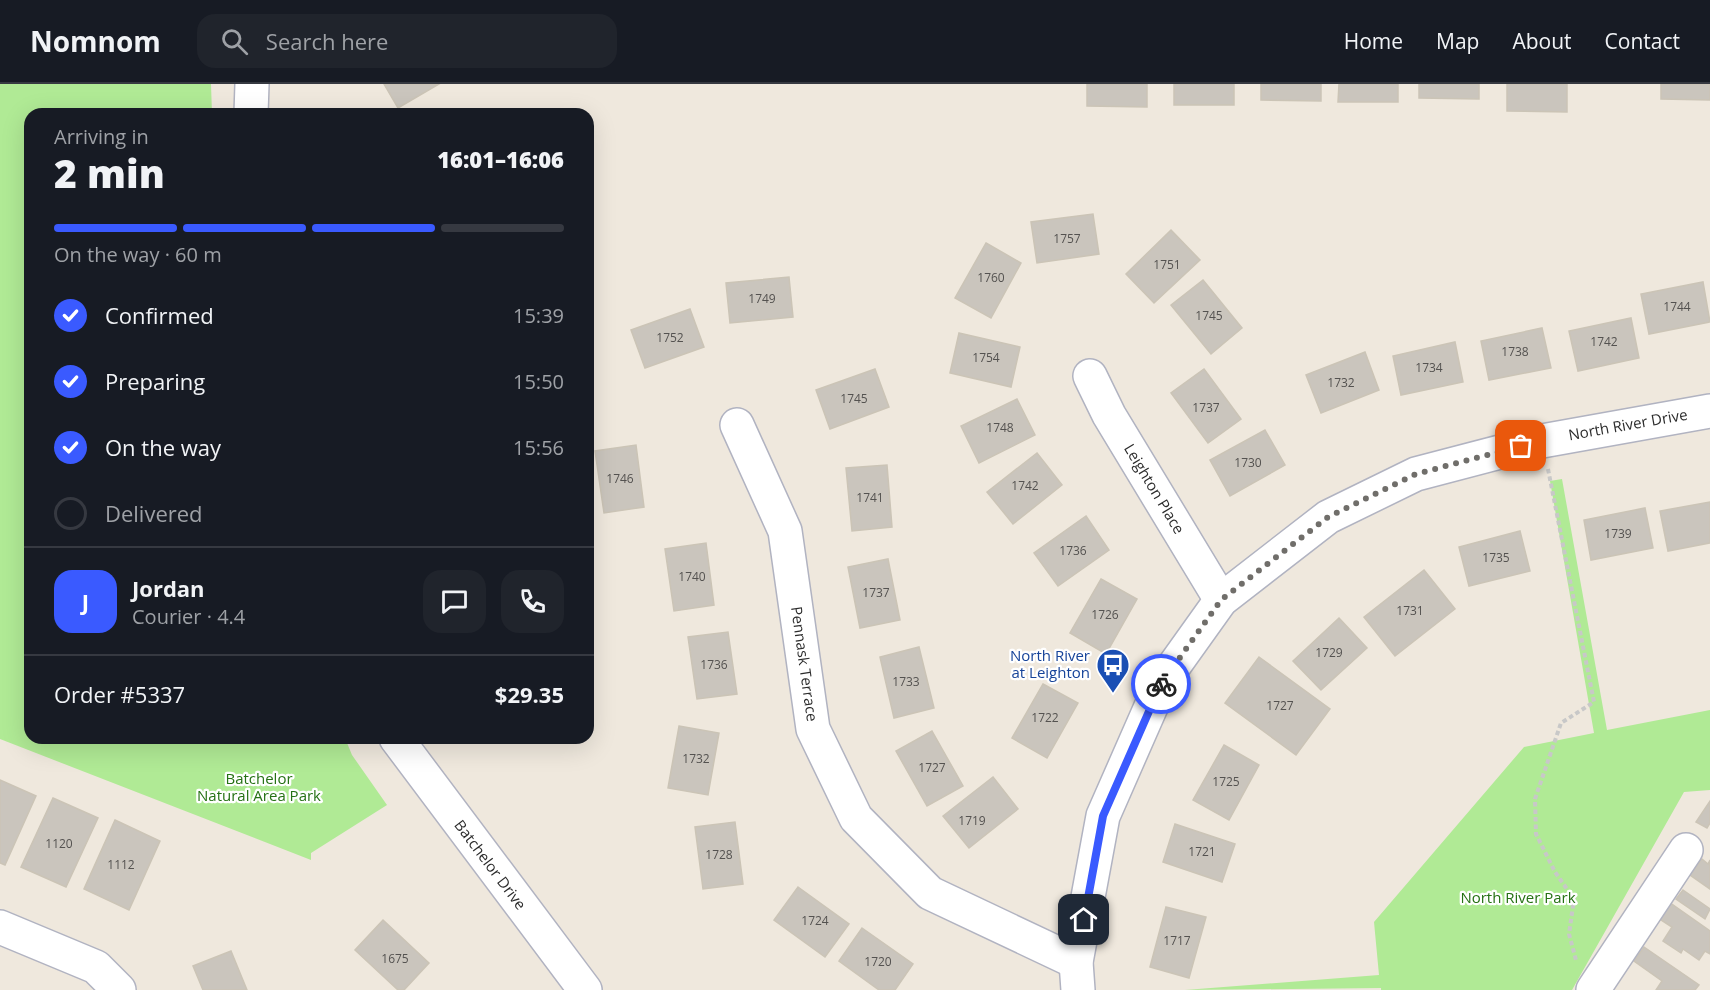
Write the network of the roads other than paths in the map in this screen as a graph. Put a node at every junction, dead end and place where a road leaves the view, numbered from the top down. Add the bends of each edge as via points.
1 (252, 84) edge
2 (251, 108) edge
3 (1090, 376) dead end
4 (1710, 411) edge
5 (737, 425) dead end
6 (1221, 600) junction
7 (400, 744) edge
8 (1686, 850) dead end
9 (0, 927) edge
10 (1077, 976) edge
11 (1586, 979) edge
12 (119, 990) edge
13 (585, 990) edge

1 - 2 street
3 - 6 street, Leighton Place via 1109,415
4 - 6 street, North River Drive via 1542,441 1416,474 1328,517
5 - 10 street, Pennask Terrace via 785,531 813,729 856,818 930,893
6 - 10 street, North River Drive via 1161,684 1103,816
7 - 13 street, Batchelor Drive
8 - 11 street
9 - 12 street via 96,967

